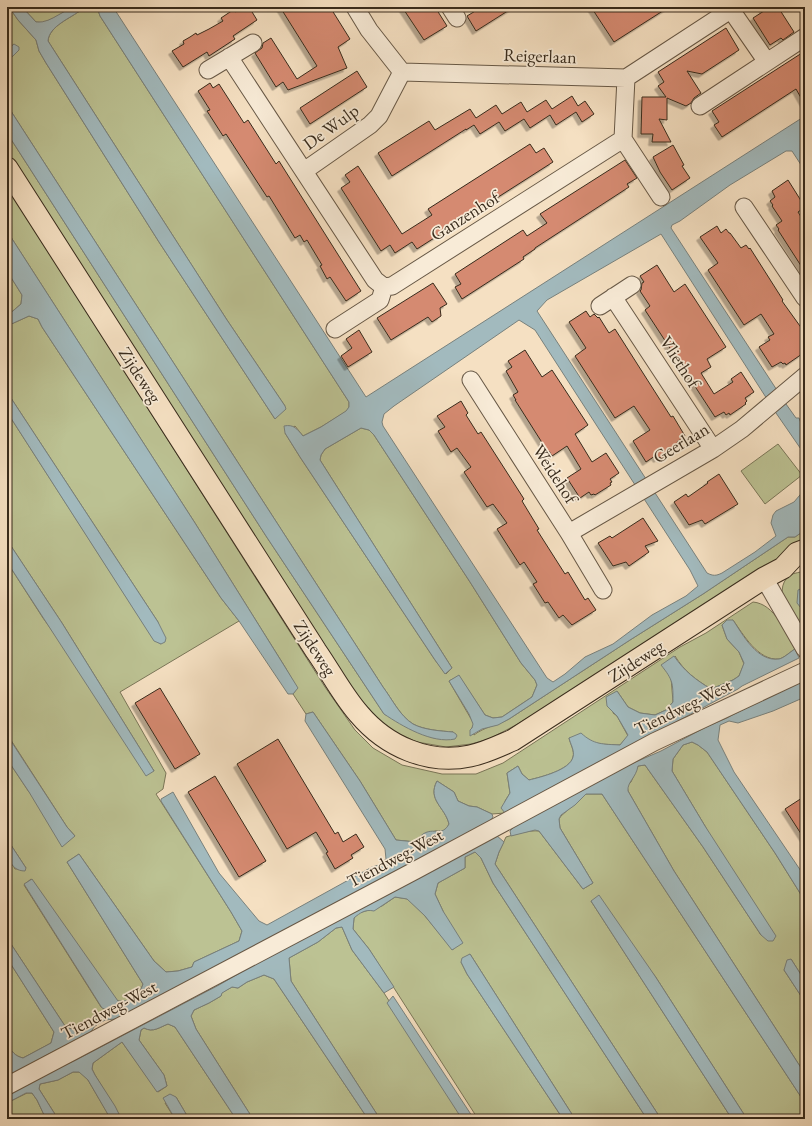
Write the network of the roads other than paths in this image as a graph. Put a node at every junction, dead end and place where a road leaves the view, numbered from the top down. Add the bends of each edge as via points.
1 (355, 7) edge
2 (732, 8) edge
3 (805, 37) edge
4 (252, 43) dead end
5 (229, 57) junction
6 (767, 62) junction
7 (208, 70) dead end
8 (402, 72) junction
9 (626, 78) junction
10 (700, 106) dead end
11 (623, 139) junction
12 (7, 168) edge
13 (304, 171) junction
14 (661, 197) dead end
15 (744, 207) dead end
16 (632, 285) dead end
17 (384, 287) junction
18 (805, 298) edge
19 (335, 329) dead end
20 (805, 376) edge
21 (471, 380) dead end
22 (713, 449) junction
23 (569, 533) junction
24 (805, 550) edge
25 (805, 564) edge
26 (782, 568) junction
27 (764, 578) junction
28 (603, 590) dead end
29 (805, 649) edge
30 (805, 671) edge
31 (7, 1086) edge

1 - 8 street via 369,30
2 - 6 street
2 - 9 street
3 - 6 street
4 - 5 street
5 - 7 street
5 - 13 street, De Wulp
6 - 10 street
8 - 9 street, Reigerlaan
8 - 13 street, De Wulp via 379,116
9 - 11 street
11 - 14 street
11 - 17 street, Ganzenhof via 392,286
12 - 27 main road, Zijdeweg via 316,651 359,714 392,743 410,751 442,758 469,756 507,743
13 - 17 street, De Wulp via 375,280
15 - 18 street
16 - 22 street, Vliethof via 607,301
17 - 19 street via 380,300
20 - 22 street, Geerlaan via 742,429
21 - 23 street, Weidehof
22 - 23 street, Geerlaan
23 - 28 street, Weidehof
24 - 26 main road, Zijdeweg
25 - 26 main road, Zijdeweg
26 - 27 main road, Zijdeweg
27 - 29 street
30 - 31 street, Tiendweg-West via 654,742

